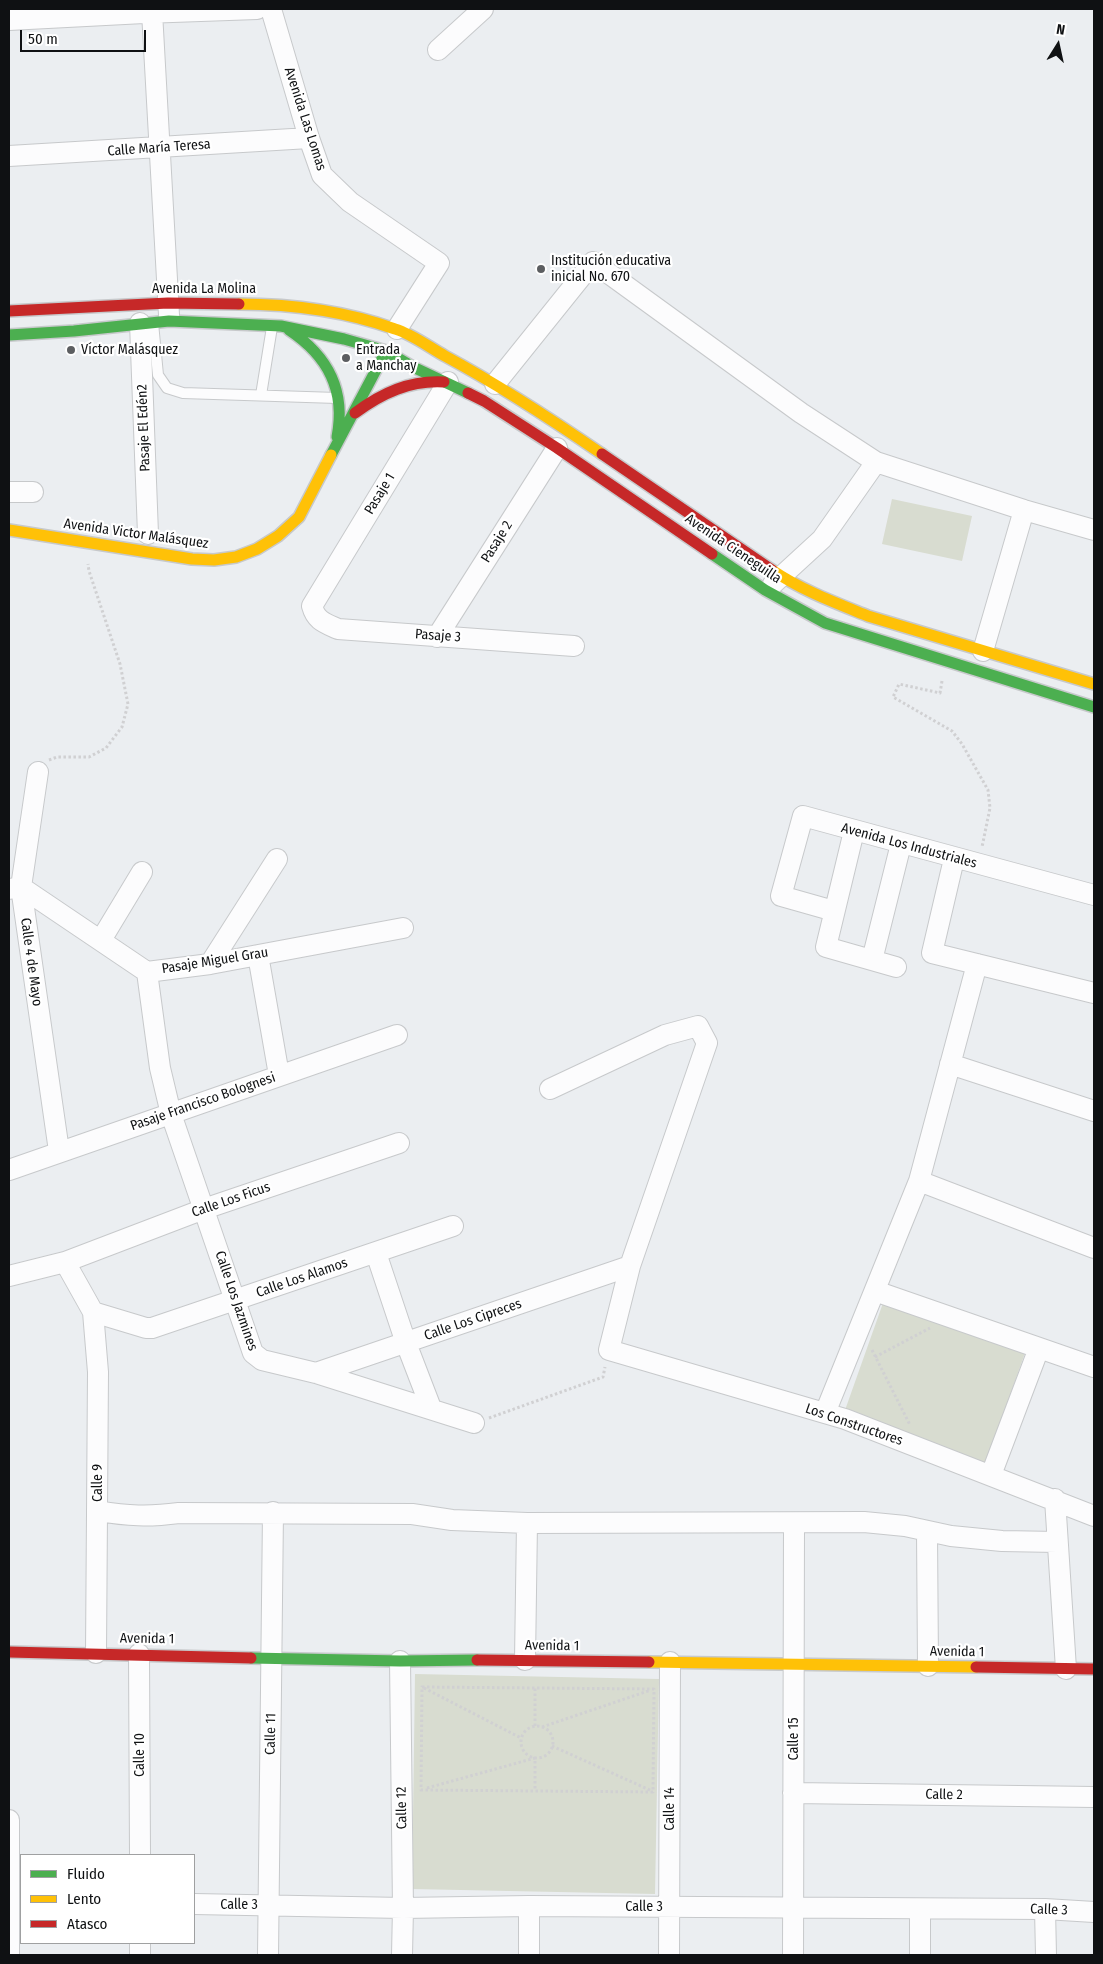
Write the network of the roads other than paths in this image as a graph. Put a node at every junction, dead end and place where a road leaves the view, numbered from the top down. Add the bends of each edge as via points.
1 (257, 9) edge
2 (271, 9) edge
3 (483, 9) edge
4 (147, 11) edge
5 (30, 14) edge
6 (9, 20) edge
7 (438, 50) dead end
8 (309, 138) junction
9 (158, 148) junction
10 (9, 156) edge
11 (9, 311) edge
12 (157, 317) junction
13 (276, 326) junction
14 (397, 329) junction
15 (9, 335) edge
16 (386, 351) junction
17 (448, 382) junction
18 (495, 384) junction
19 (261, 395) junction
20 (338, 398) junction
21 (352, 416) junction
22 (335, 447) junction
23 (557, 448) junction
24 (876, 462) junction
25 (9, 492) edge
26 (33, 492) dead end
27 (1024, 510) junction
28 (9, 530) edge
29 (1094, 530) edge
30 (148, 534) dead end
31 (782, 577) junction
32 (765, 590) junction
33 (312, 606) joint
34 (437, 637) junction
35 (574, 646) dead end
36 (984, 651) junction
37 (1094, 684) edge
38 (1094, 706) edge
39 (38, 772) dead end
40 (854, 831) junction
41 (901, 844) junction
42 (277, 859) dead end
43 (954, 859) junction
44 (142, 872) dead end
45 (15, 888) edge
46 (1094, 895) edge
47 (834, 911) junction
48 (403, 928) dead end
49 (101, 940) junction
50 (258, 955) junction
51 (872, 960) junction
52 (210, 964) junction
53 (977, 964) junction
54 (896, 967) dead end
55 (147, 972) junction
56 (1094, 993) edge
57 (397, 1035) dead end
58 (950, 1064) junction
59 (279, 1075) junction
60 (550, 1089) dead end
61 (1094, 1111) edge
62 (171, 1114) junction
63 (399, 1143) dead end
64 (59, 1151) junction
65 (9, 1170) edge
66 (919, 1181) junction
67 (204, 1209) junction
68 (453, 1226) dead end
69 (1094, 1248) edge
70 (376, 1253) junction
71 (66, 1262) junction
72 (630, 1266) junction
73 (9, 1276) edge
74 (874, 1291) junction
75 (235, 1301) junction
76 (93, 1312) junction
77 (406, 1343) junction
78 (1039, 1348) junction
79 (1094, 1367) edge
80 (316, 1373) junction
81 (431, 1408) junction
82 (825, 1413) junction
83 (474, 1423) road end
84 (991, 1475) junction
85 (1055, 1500) junction
86 (98, 1511) junction
87 (273, 1512) junction
88 (1094, 1516) edge
89 (527, 1523) junction
90 (794, 1523) junction
91 (927, 1532) junction
92 (1056, 1542) junction
93 (9, 1652) edge
94 (96, 1653) junction
95 (139, 1654) junction
96 (271, 1658) junction
97 (525, 1660) junction
98 (400, 1661) junction
99 (670, 1662) junction
100 (794, 1664) junction
101 (928, 1666) junction
102 (1066, 1669) junction
103 (1094, 1669) edge
104 (794, 1793) junction
105 (1094, 1797) edge
106 (9, 1820) edge
107 (140, 1854) edge
108 (9, 1903) edge
109 (195, 1904) edge
110 (269, 1905) junction
111 (529, 1906) junction
112 (669, 1907) junction
113 (403, 1908) junction
114 (793, 1908) junction
115 (920, 1909) junction
116 (1045, 1910) junction
117 (1094, 1912) edge
118 (9, 1955) edge
119 (268, 1955) edge
120 (402, 1955) edge
121 (529, 1955) edge
122 (669, 1955) edge
123 (793, 1955) edge
124 (920, 1955) edge
125 (1046, 1955) edge

1 - 4 street
2 - 8 street, Avenida Las Lomas
3 - 7 street
4 - 5 street
4 - 9 street, Pasaje El Edén2
5 - 6 street
8 - 9 street, Calle María Teresa
8 - 14 street, Avenida Las Lomas via 322,174 350,202 439,264
9 - 10 street, Calle María Teresa
9 - 12 street, Pasaje El Edén2
11 - 12 main road, Avenida La Molina
12 - 13 main road, Avenida La Molina
12 - 14 main road, Avenida La Molina via 273,304 347,315
12 - 15 main road, Avenida La Molina via 74,331
12 - 19 lane via 158,375 167,388 183,393
12 - 30 street, Pasaje El Edén2
13 - 16 main road, Avenida La Molina
13 - 19 lane
13 - 20 main road via 294,333 317,353 333,378
14 - 16 main road, Avenida Victor Malásquez
14 - 18 main road, Avenida Cieneguilla
16 - 17 main road, Avenida Cieneguilla
16 - 21 main road, Avenida Victor Malásquez
17 - 21 main road via 430,380 401,387 378,397
17 - 23 main road, Avenida Cieneguilla
17 - 33 street, Pasaje 1
18 - 24 street via 592,262 801,413
18 - 31 main road, Avenida Cieneguilla
19 - 20 lane
20 - 22 main road via 340,419
21 - 22 main road, Avenida Victor Malásquez
22 - 28 main road, Avenida Victor Malásquez via 299,517 278,537 239,557 189,560
23 - 32 main road, Avenida Cieneguilla
23 - 34 street, Pasaje 2
24 - 27 street
24 - 31 street via 822,539
25 - 26 street
27 - 29 street
27 - 36 street
31 - 32 street
31 - 36 main road, Avenida Cieneguilla via 868,616
32 - 38 main road, Avenida Cieneguilla via 825,624
33 - 34 street, Pasaje 3 via 314,615 338,629
34 - 35 street, Pasaje 3
36 - 37 main road, Avenida Cieneguilla
39 - 45 street, Calle 4 de Mayo
40 - 41 street, Avenida Los Industriales
40 - 47 street
40 - 47 street, Avenida Los Industriales via 803,816 781,896
41 - 43 street, Avenida Los Industriales
41 - 51 street
42 - 52 street
43 - 46 street, Avenida Los Industriales
43 - 53 street via 932,953
44 - 49 street
45 - 49 street, Pasaje Miguel Grau
45 - 64 street, Calle 4 de Mayo
47 - 51 street via 826,947
48 - 50 street, Pasaje Miguel Grau
49 - 55 street, Pasaje Miguel Grau
50 - 52 street, Pasaje Miguel Grau
50 - 59 street
51 - 54 street
52 - 55 street, Pasaje Miguel Grau
53 - 56 street
53 - 58 street
55 - 62 street, Calle Los Jazmines via 160,1068
57 - 59 street, Pasaje Francisco Bolognesi
58 - 61 street
58 - 66 street
59 - 62 street, Pasaje Francisco Bolognesi
60 - 72 street via 665,1035 698,1026 707,1043
62 - 64 street, Pasaje Francisco Bolognesi
62 - 67 street, Calle Los Jazmines
63 - 67 street, Calle Los Ficus
64 - 65 street, Pasaje Francisco Bolognesi
66 - 69 street
66 - 74 street
67 - 71 street, Calle Los Ficus
67 - 75 street, Calle Los Jazmines
68 - 70 street, Calle Los Alamos
70 - 75 street, Calle Los Alamos
70 - 77 street
71 - 73 street, Calle Los Ficus
71 - 76 street
72 - 77 street, Calle Los Cipreces
72 - 82 street, Los Constructores via 609,1350
74 - 78 street
74 - 82 street
75 - 76 street, Calle Los Alamos via 152,1328
75 - 80 street, Calle Los Jazmines via 256,1357
76 - 86 street, Calle 9 via 98,1372
77 - 80 street, Calle Los Cipreces
77 - 81 street
78 - 79 street
78 - 84 street
80 - 81 street, Calle Los Jazmines
81 - 83 street, Calle Los Jazmines
82 - 84 street, Los Constructores
84 - 85 street, Los Constructores
85 - 88 street, Los Constructores
85 - 92 street
86 - 87 street via 152,1517 179,1513
86 - 94 street, Calle 9
87 - 89 street via 412,1514 452,1520
87 - 96 street, Calle 11
89 - 90 street
89 - 97 street
90 - 91 street via 864,1522
90 - 100 street, Calle 15
91 - 92 street via 996,1540
91 - 101 street
92 - 102 street
93 - 94 main road, Avenida 1
94 - 95 main road, Avenida 1
95 - 96 main road, Avenida 1
95 - 107 street, Calle 10
96 - 98 main road, Avenida 1
96 - 110 street, Calle 11
97 - 98 main road, Avenida 1
97 - 99 main road, Avenida 1
98 - 113 street, Calle 12
99 - 100 main road, Avenida 1
99 - 112 street, Calle 14 via 661,1792
100 - 101 main road, Avenida 1
100 - 104 street, Calle 15
101 - 102 main road, Avenida 1
102 - 103 main road, Avenida 1
104 - 105 street, Calle 2
104 - 114 street, Calle 15
106 - 108 street
108 - 118 street
109 - 110 street, Calle 3
110 - 113 street, Calle 3
110 - 119 street, Calle 11
111 - 112 street, Calle 3
111 - 113 street, Calle 3
111 - 121 street
112 - 114 street, Calle 3
112 - 122 street, Calle 14
113 - 120 street, Calle 12
114 - 115 street, Calle 3
114 - 123 street, Calle 15
115 - 116 street, Calle 3
115 - 124 street
116 - 117 street, Calle 3
116 - 125 street

